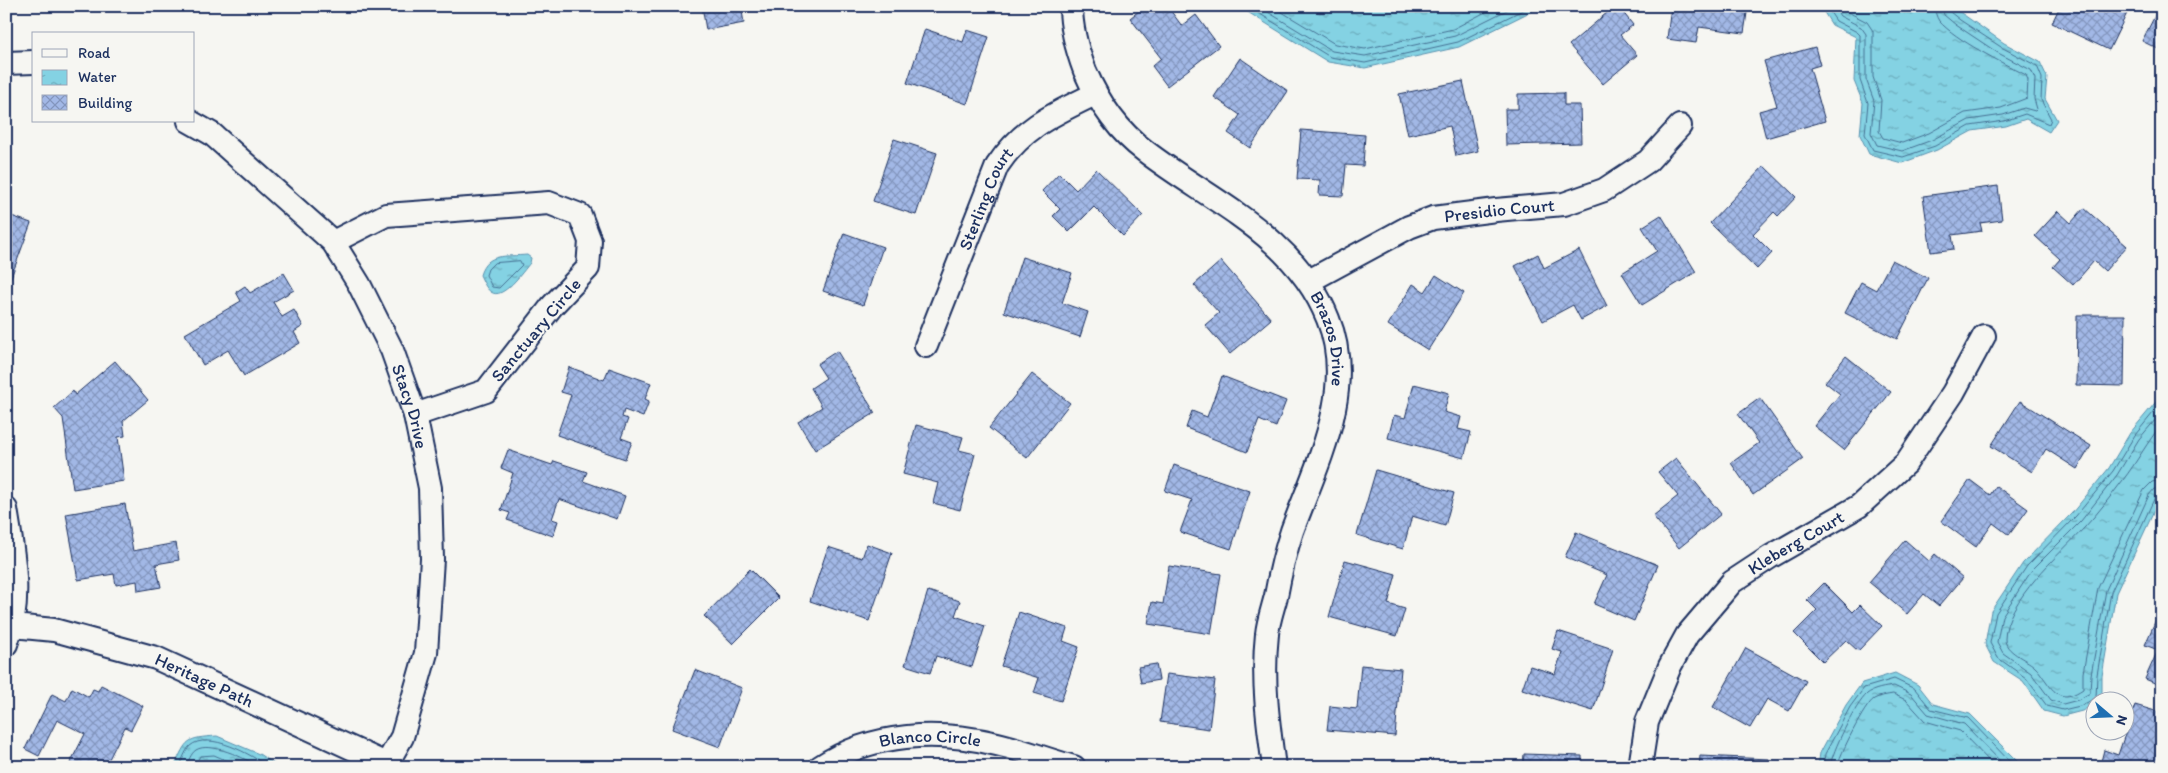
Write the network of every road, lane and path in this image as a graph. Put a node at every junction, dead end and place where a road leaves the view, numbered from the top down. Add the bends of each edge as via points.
1 (1071, 6) edge
2 (32, 62) edge
3 (6, 63) edge
4 (1095, 94) junction
5 (191, 122) edge
6 (1680, 126) dead end
7 (333, 242) junction
8 (1309, 281) junction
9 (1984, 336) dead end
10 (926, 346) dead end
11 (415, 415) junction
12 (6, 509) edge
13 (10, 635) edge
14 (385, 765) edge
15 (820, 767) edge
16 (1074, 767) edge
17 (1274, 767) edge
18 (1640, 767) edge

1 - 4 street, Brazos Drive via 1071,24
2 - 3 street
4 - 8 street, Brazos Drive via 1108,114 1143,150 1267,235
4 - 10 street, Sterling Court via 1054,114 1024,134 996,166
5 - 7 street, Stacy Drive via 212,134
6 - 8 street, Presidio Court via 1648,161 1604,190 1564,204 1433,218 1409,226
7 - 11 street, Stacy Drive via 392,350
7 - 11 street, Sanctuary Circle via 386,215 549,203 580,215 590,241 588,268 552,306 486,391
8 - 17 street, Brazos Drive via 1335,340 1335,407 1329,435 1291,534 1267,634 1266,710
9 - 18 street, Kleberg Court via 1953,393 1906,464 1859,506 1732,582 1687,635 1647,722
11 - 14 street, Stacy Drive via 430,488 432,559 426,653 402,736
12 - 13 street via 15,569
13 - 14 street, Heritage Path via 54,630 156,658
15 - 16 street, Blanco Circle via 872,742 913,737 963,737

